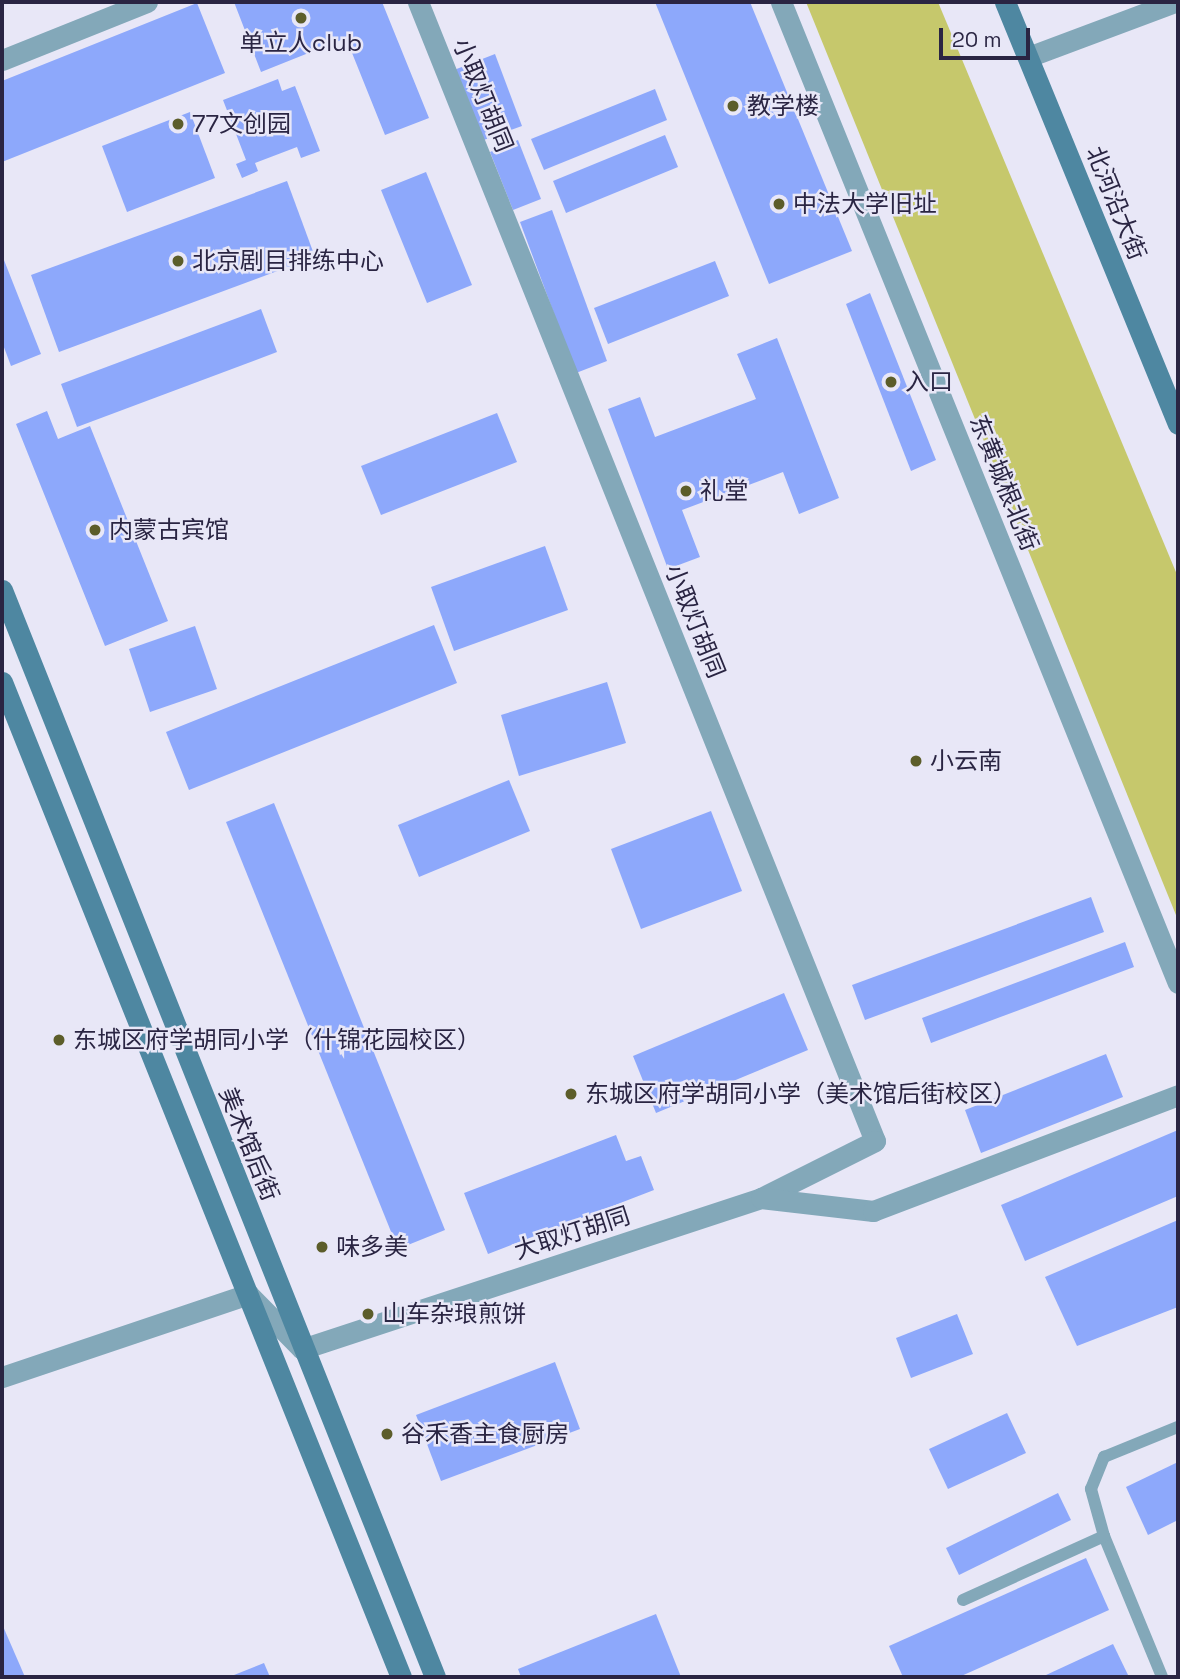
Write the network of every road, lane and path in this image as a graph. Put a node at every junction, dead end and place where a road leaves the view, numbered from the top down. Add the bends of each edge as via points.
1 (146, 2) edge
2 (418, 2) edge
3 (781, 2) edge
4 (1005, 2) edge
5 (1175, 2) edge
6 (1028, 57) junction
7 (2, 60) edge
8 (1178, 424) edge
9 (2, 590) edge
10 (2, 682) edge
11 (1178, 983) edge
12 (1178, 1094) edge
13 (761, 1198) junction
14 (248, 1294) junction
15 (302, 1349) junction
16 (2, 1377) edge
17 (1178, 1427) edge
18 (1104, 1536) junction
19 (963, 1600) dead end
20 (401, 1677) edge
21 (435, 1677) edge
22 (1163, 1677) edge

1 - 7 street
2 - 13 street, 小取灯胡同 via 875,1141
3 - 11 street, 东黄城根北街
4 - 6 main road, 北河沿大街
5 - 6 street
6 - 8 main road, 北河沿大街
9 - 15 main road, 美术馆后街
10 - 14 main road
12 - 13 street, 大取灯胡同 via 873,1211
13 - 15 street, 大取灯胡同
14 - 15 street
14 - 16 street
14 - 20 main road
15 - 21 main road, 美术馆后街
17 - 18 lane via 1104,1457 1091,1489
18 - 19 lane
18 - 22 lane

